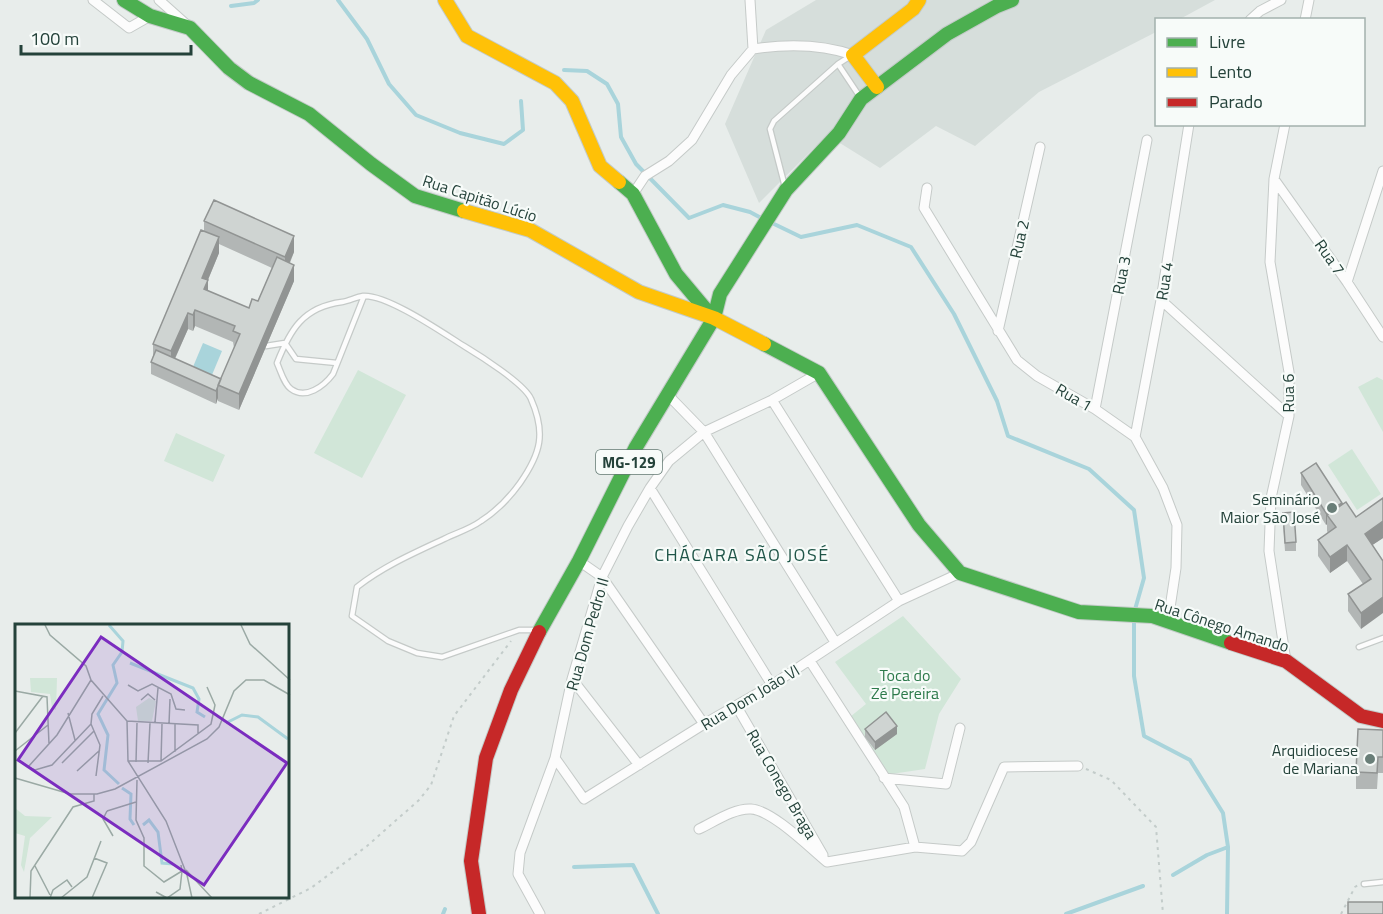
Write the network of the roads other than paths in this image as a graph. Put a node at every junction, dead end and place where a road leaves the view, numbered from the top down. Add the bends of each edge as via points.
1 (93, 0) edge
2 (124, 0) edge
3 (159, 0) edge
4 (445, 0) edge
5 (750, 0) edge
6 (919, 0) edge
7 (1011, 0) edge
8 (1281, 0) edge
9 (1309, 0) edge
10 (150, 16) junction
11 (1252, 18) edge
12 (1305, 18) edge
13 (190, 28) junction
14 (753, 49) junction
15 (853, 55) junction
16 (838, 64) junction
17 (877, 87) junction
18 (861, 99) junction
19 (1189, 126) edge
20 (1285, 126) edge
21 (1147, 140) dead end
22 (1040, 147) dead end
23 (1383, 171) edge
24 (1274, 179) junction
25 (927, 188) dead end
26 (786, 190) junction
27 (633, 194) junction
28 (1347, 282) junction
29 (364, 296) junction
30 (1161, 300) junction
31 (714, 318) junction
32 (998, 331) junction
33 (1383, 337) edge
34 (285, 343) junction
35 (266, 346) edge
36 (337, 363) junction
37 (819, 373) junction
38 (668, 395) junction
39 (772, 400) junction
40 (1095, 409) junction
41 (1288, 416) junction
42 (704, 432) junction
43 (1135, 437) junction
44 (650, 488) junction
45 (579, 561) junction
46 (960, 573) junction
47 (602, 577) junction
48 (898, 601) junction
49 (1168, 621) junction
50 (540, 630) junction
51 (1383, 638) edge
52 (835, 642) junction
53 (1359, 647) dead end
54 (810, 661) junction
55 (1286, 661) junction
56 (572, 679) junction
57 (772, 685) junction
58 (737, 707) junction
59 (1383, 721) edge
60 (704, 724) junction
61 (960, 728) dead end
62 (555, 758) junction
63 (639, 765) junction
64 (1078, 766) road end
65 (884, 778) junction
66 (699, 830) dead end
67 (915, 847) junction
68 (827, 862) junction
69 (1383, 882) edge
70 (1364, 884) road end
71 (479, 914) edge
72 (540, 914) edge

1 - 10 street via 129,28
2 - 10 street, Rua Capitão Lúcio
3 - 13 street
4 - 27 street via 467,36 555,83 572,101 600,166
5 - 14 street
6 - 15 street via 913,9
7 - 17 street, MG-129 via 947,34
8 - 11 street
9 - 12 street
10 - 13 street, Rua Capitão Lúcio
13 - 31 street, Rua Capitão Lúcio via 235,73 309,114 415,196 530,230 639,292
14 - 15 street via 778,45 834,49
14 - 27 street via 731,75 692,140 645,176
15 - 16 lane
15 - 17 street
16 - 18 lane
16 - 26 lane via 774,121 770,129
17 - 18 street, MG-129
18 - 26 street, MG-129 via 839,133
19 - 30 street, Rua 4
20 - 24 street, Rua 6
21 - 40 street, Rua 3
22 - 32 street, Rua 2
23 - 28 street
24 - 28 street, Rua 7
24 - 41 street, Rua 6 via 1270,262 1289,372
25 - 32 street, Rua 1 via 924,208
26 - 31 street, MG-129 via 720,294
27 - 31 street via 676,274
28 - 33 street, Rua 7
29 - 34 lane via 327,304 308,313
29 - 36 lane
29 - 50 lane via 397,305 494,364 530,396 541,430 537,454 500,506 480,522 369,577 357,587 352,616 388,641 417,653 442,657 519,630
30 - 41 street
30 - 43 street, Rua 4
31 - 37 street, Rua Capitão Lúcio
31 - 38 street, MG-129
32 - 40 street, Rua 1 via 1017,360
34 - 35 lane
34 - 36 lane via 296,359
34 - 36 lane via 278,363 290,389 301,394 325,384
37 - 39 street, Rua Dom Pedro II
37 - 46 street via 919,525
38 - 42 street
38 - 45 street, MG-129 via 636,447
39 - 42 street, Rua Dom Pedro II
39 - 48 street
40 - 43 street, Rua 1
41 - 55 street, Rua 6 via 1271,498 1269,551
42 - 44 street, Rua Dom Pedro II via 669,461
42 - 52 street
43 - 49 street, Rua 1 via 1163,488 1177,525 1176,568
44 - 47 street, Rua Dom Pedro II
44 - 57 street
45 - 47 street
45 - 50 street, MG-129
46 - 48 street, Rua Dom João VI
46 - 49 street, Rua Cônego Amando via 1079,612 1152,616
47 - 56 street, Rua Dom Pedro II
47 - 60 street
48 - 52 street, Rua Dom João VI
49 - 55 street, Rua Cônego Amando
50 - 71 street, MG-129 via 486,758 471,861
51 - 53 lane
52 - 54 street, Rua Dom João VI
54 - 57 street, Rua Dom João VI
54 - 65 street
55 - 59 street, Rua Cônego Amando via 1361,716
56 - 62 street, Rua Dom Pedro II
56 - 63 street
57 - 58 street, Rua Dom João VI
58 - 60 street, Rua Dom João VI
58 - 68 street, Rua Conego Braga
60 - 63 street, Rua Dom João VI
61 - 65 street via 946,784
62 - 63 street, Rua Dom João VI via 584,799
62 - 72 street, Rua Dom Pedro II via 520,852 518,874
64 - 67 street via 1004,767 971,842 962,851
65 - 67 street via 904,807
66 - 68 street via 750,809 766,812
67 - 68 street
69 - 70 lane

